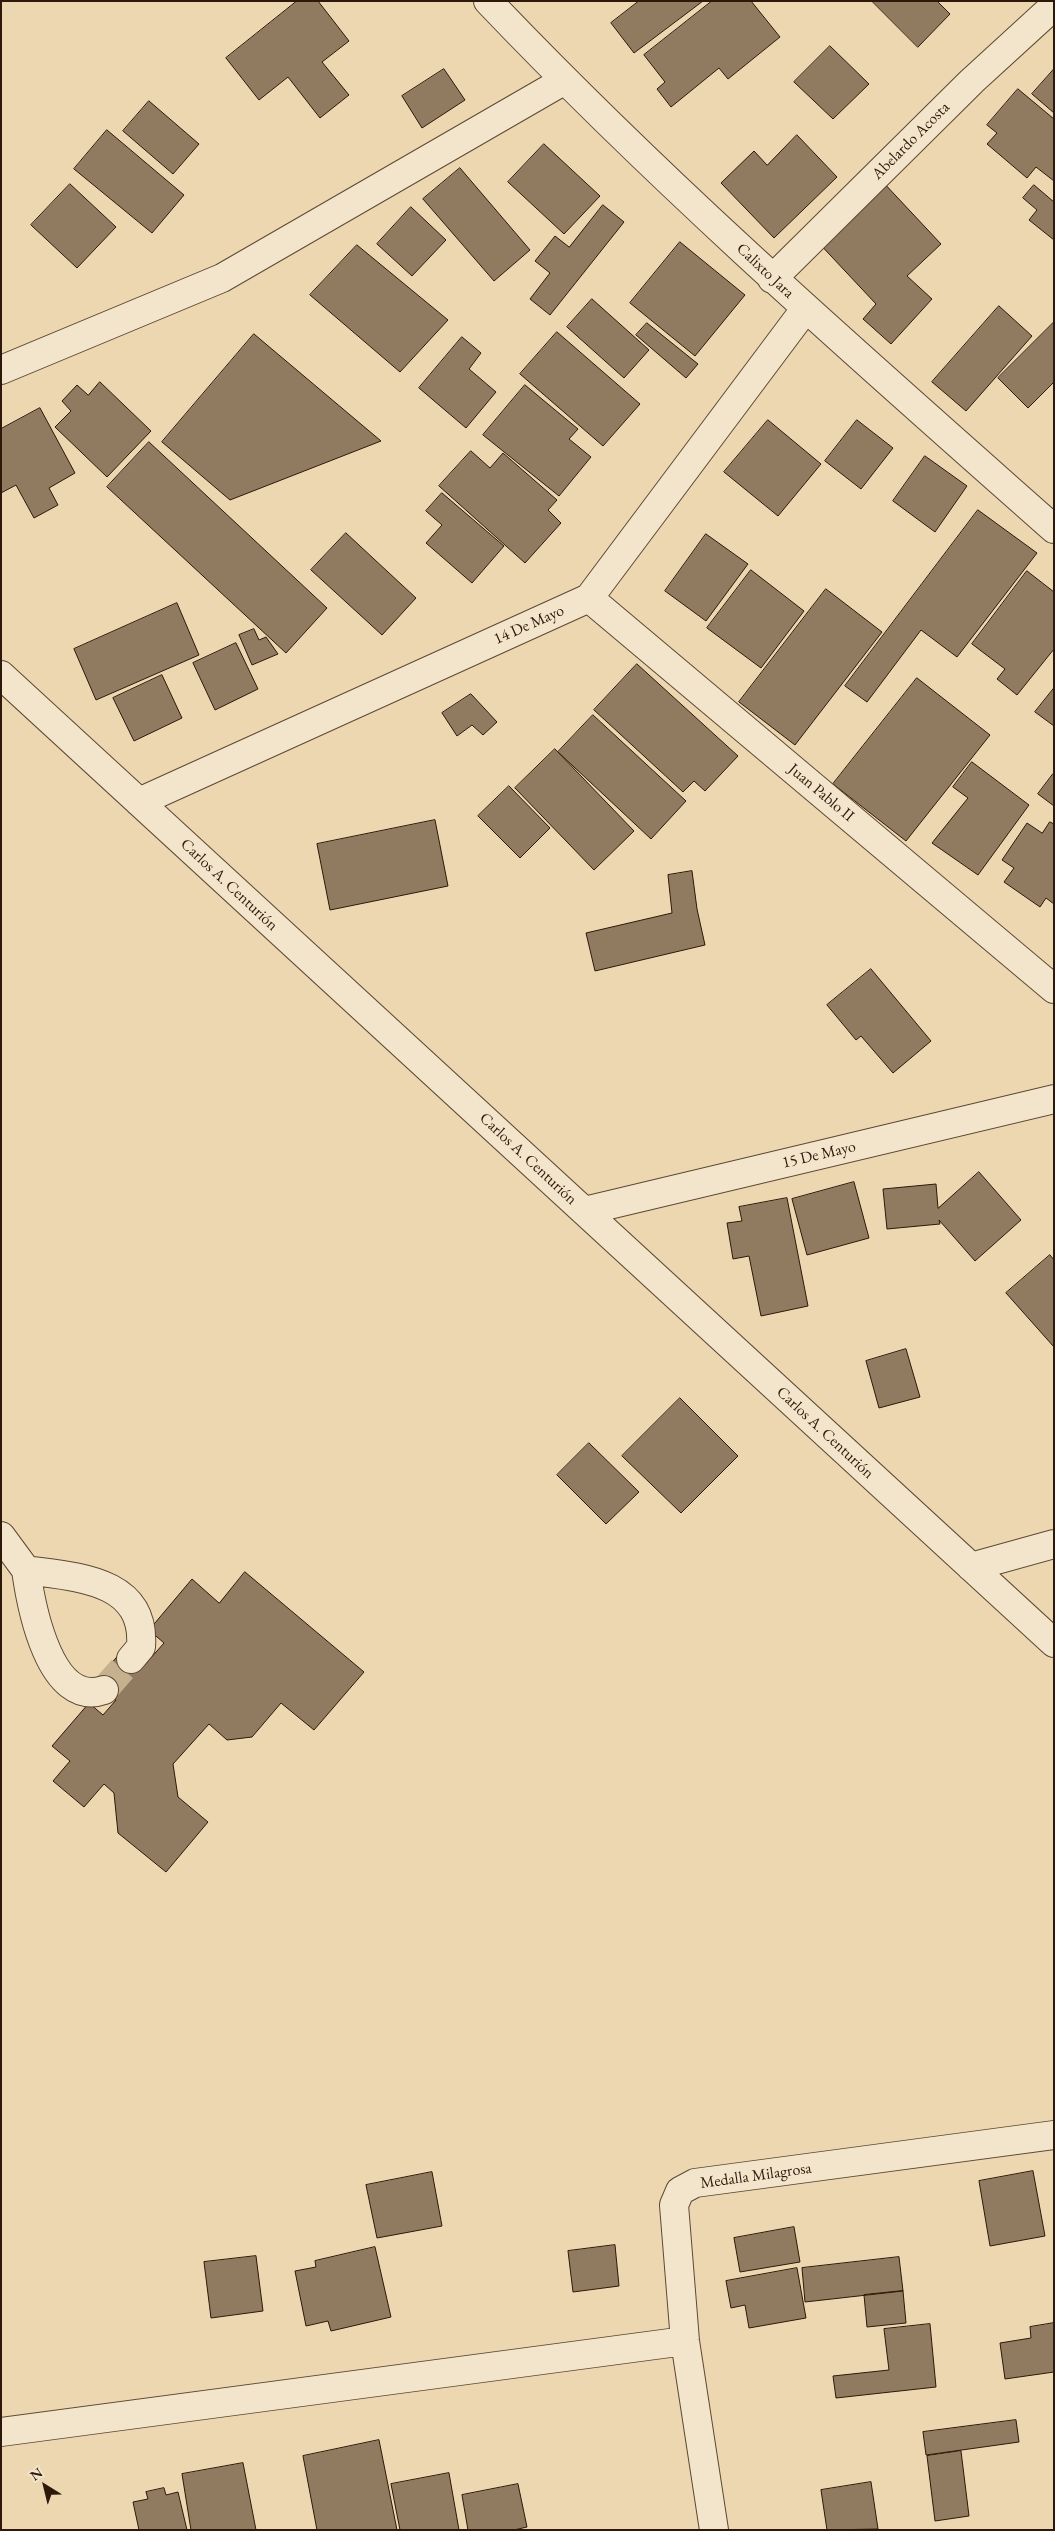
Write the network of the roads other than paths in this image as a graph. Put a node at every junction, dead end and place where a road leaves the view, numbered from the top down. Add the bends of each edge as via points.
1 (488, 1) edge
2 (1054, 6) edge
3 (565, 80) junction
4 (772, 279) junction
5 (806, 308) junction
6 (1, 370) edge
7 (1054, 529) edge
8 (589, 598) junction
9 (1, 675) edge
10 (139, 802) junction
11 (1054, 989) edge
12 (1054, 1099) edge
13 (584, 1211) junction
14 (1, 1536) edge
15 (1054, 1544) edge
16 (971, 1567) junction
17 (26, 1570) junction
18 (1054, 1642) edge
19 (131, 1658) tunnel mouth
20 (104, 1690) dead end
21 (1054, 2135) edge
22 (685, 2341) junction
23 (1, 2432) edge
24 (714, 2530) edge

1 - 3 street, Calixto Jara
2 - 4 street, Abelardo Acosta via 972,81
3 - 4 street, Calixto Jara
3 - 6 street via 222,278
4 - 5 street, Calixto Jara
5 - 7 street, Calixto Jara
5 - 8 street, 14 De Mayo
8 - 10 street, 14 De Mayo
8 - 11 street, Juan Pablo II
9 - 10 street, Carlos A. Centurión
10 - 13 street, Carlos A. Centurión
12 - 13 street, 15 De Mayo
13 - 16 street, Carlos A. Centurión
14 - 17 street
15 - 16 street
16 - 18 street, Carlos A. Centurión
17 - 19 street via 95,1581 116,1591 140,1620 140,1647
17 - 20 street via 41,1642 53,1662 74,1687 94,1694
21 - 22 street, Medalla Milagrosa via 695,2183 680,2191 674,2205
22 - 23 street
22 - 24 street, Medalla Milagrosa

